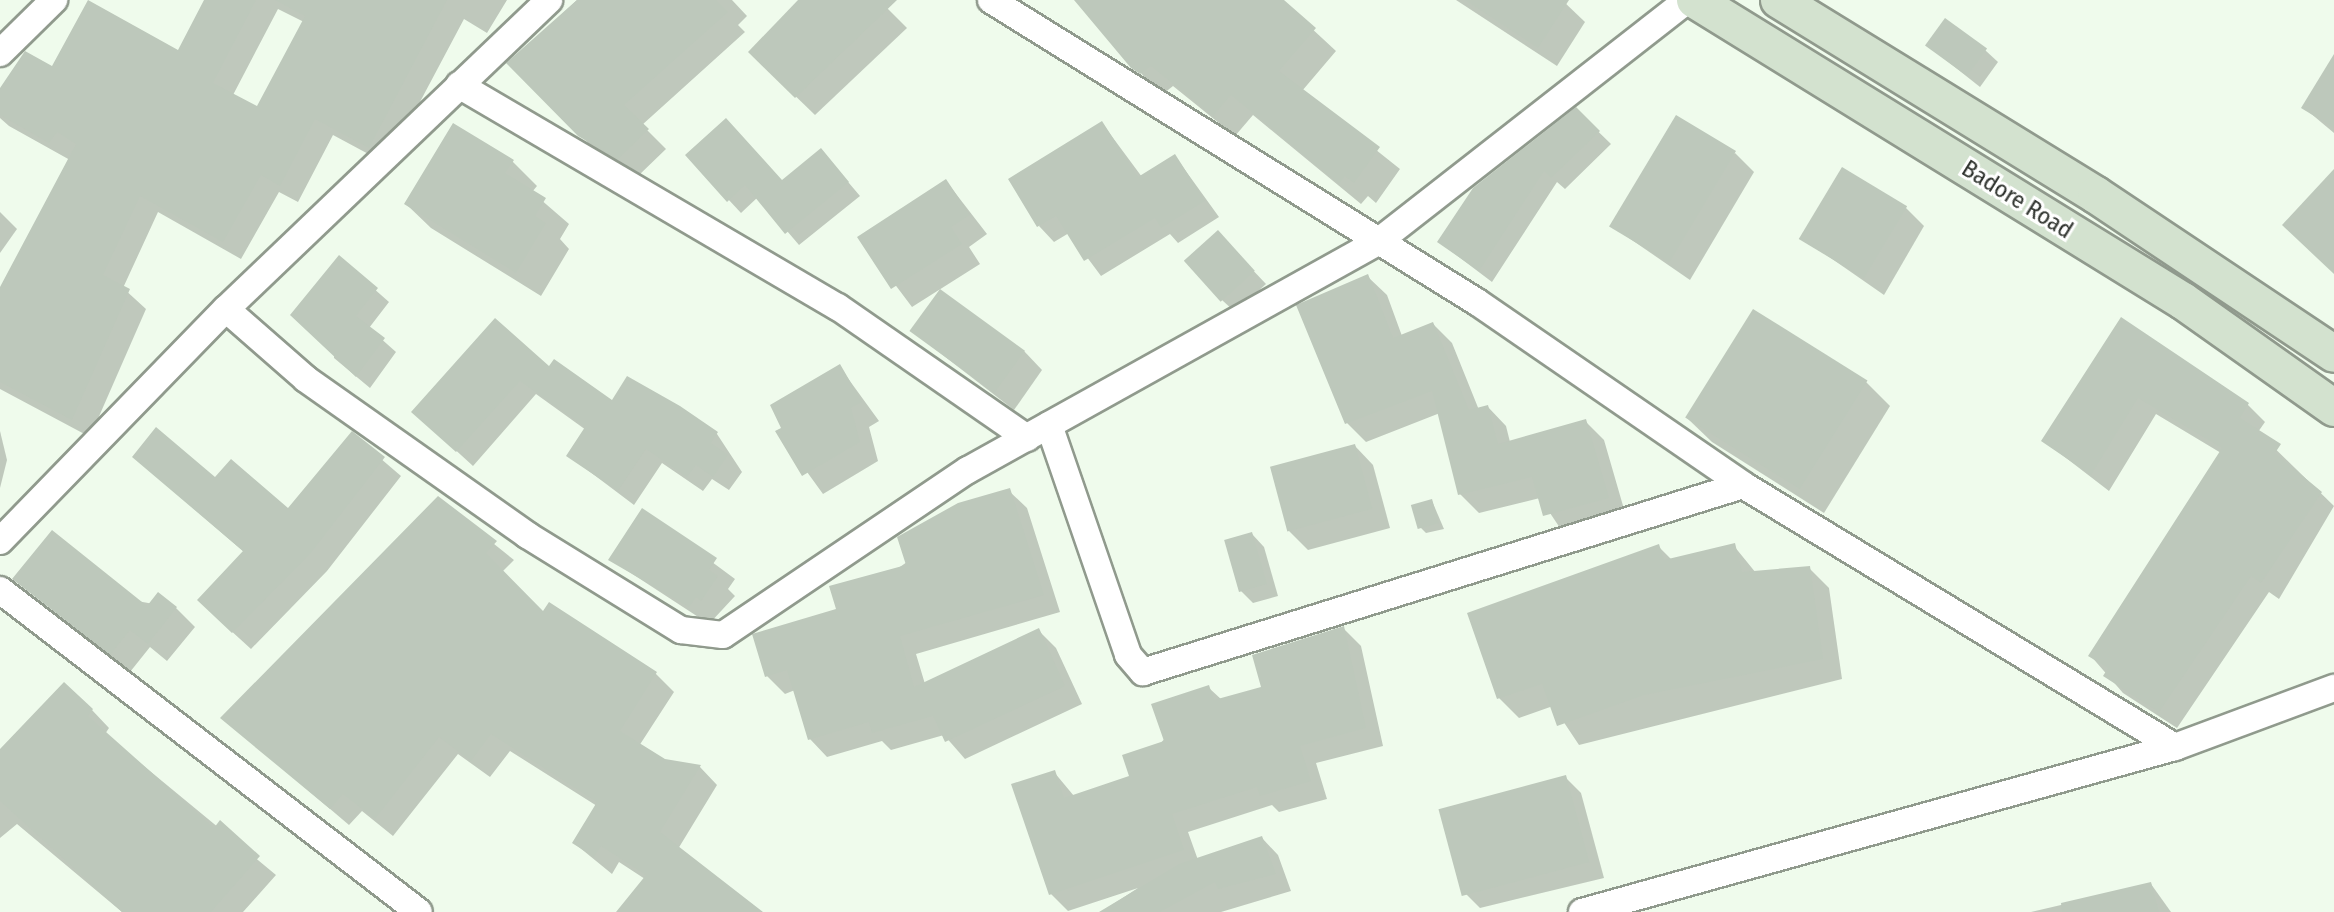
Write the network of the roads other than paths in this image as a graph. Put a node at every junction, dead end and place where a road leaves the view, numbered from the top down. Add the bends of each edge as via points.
1 (54, 0) edge
2 (549, 0) edge
3 (991, 0) edge
4 (1687, 0) edge
5 (1695, 0) edge
6 (1779, 0) edge
7 (0, 53) edge
8 (1913, 83) junction
9 (459, 85) junction
10 (1887, 120) junction
11 (1379, 241) junction
12 (226, 309) junction
13 (2334, 354) edge
14 (2334, 408) edge
15 (1038, 432) junction
16 (1743, 485) junction
17 (0, 541) edge
18 (0, 590) edge
19 (2334, 688) edge
20 (2175, 747) junction
21 (419, 912) edge
22 (1582, 912) edge

1 - 7 street
2 - 9 street
3 - 11 street
4 - 11 street
5 - 10 main road, Badore Road
6 - 8 main road, Badore Road
8 - 10 main road
8 - 13 main road, Badore Road
9 - 12 street
9 - 15 street via 838,307
10 - 14 main road, Badore Road via 2183,301
11 - 15 street
11 - 16 street
12 - 15 street via 306,379 527,535 681,630 706,637 734,631 864,534
12 - 17 street
15 - 16 street via 1128,655 1143,672
16 - 20 street
18 - 21 street
19 - 20 street
20 - 22 street

